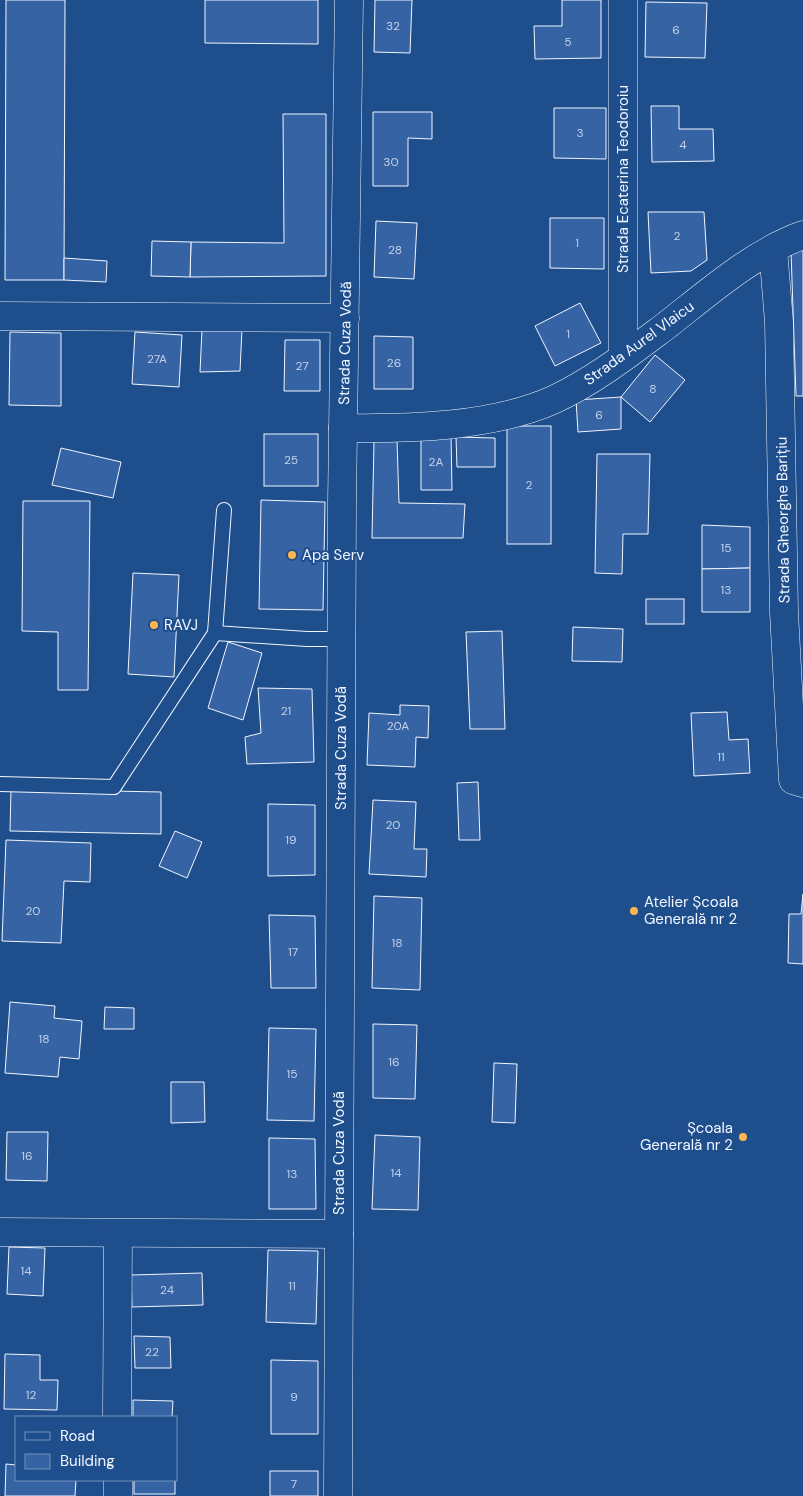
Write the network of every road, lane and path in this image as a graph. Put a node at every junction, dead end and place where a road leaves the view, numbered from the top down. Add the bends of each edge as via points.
1 (349, 0) edge
2 (623, 0) edge
3 (803, 235) edge
4 (773, 249) junction
5 (0, 316) edge
6 (345, 318) junction
7 (623, 357) junction
8 (343, 428) junction
9 (224, 510) dead end
10 (215, 633) junction
11 (342, 639) junction
12 (0, 784) edge
13 (803, 784) edge
14 (0, 1232) edge
15 (118, 1234) junction
16 (339, 1234) junction
17 (117, 1416) edge
18 (118, 1481) edge
19 (118, 1496) edge
20 (338, 1496) edge

1 - 6 street, Strada Cuza Vodă
2 - 7 street, Strada Ecaterina Teodoroiu
3 - 4 street, Strada Aurel Vlaicu
4 - 7 street, Strada Aurel Vlaicu via 721,283
4 - 13 street, Strada Gheorghe Barițiu via 779,322 784,612 793,780
5 - 6 street
6 - 8 street, Strada Cuza Vodă
7 - 8 street, Strada Aurel Vlaicu via 552,400 514,414 438,426
8 - 11 street, Strada Cuza Vodă
9 - 10 lane
10 - 11 lane
10 - 12 lane via 114,787
11 - 16 street, Strada Cuza Vodă
14 - 15 street
15 - 16 street
15 - 17 street
16 - 20 street, Strada Cuza Vodă
18 - 19 street

